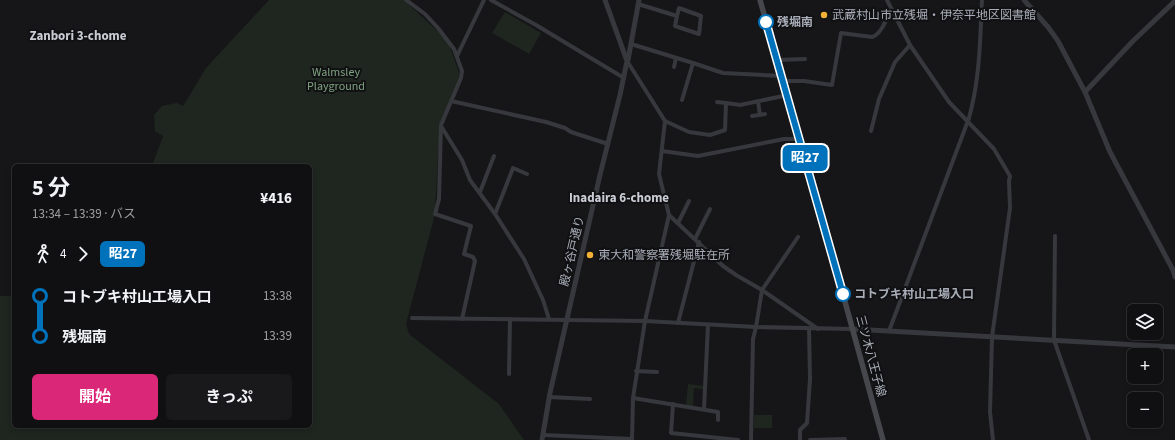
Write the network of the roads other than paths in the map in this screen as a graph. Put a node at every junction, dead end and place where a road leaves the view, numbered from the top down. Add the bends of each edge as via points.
1 (406, 0) edge
2 (484, 0) edge
3 (491, 0) edge
4 (605, 0) edge
5 (760, 0) edge
6 (887, 0) edge
7 (982, 0) edge
8 (1024, 0) edge
9 (1175, 1) edge
10 (639, 2) edge
11 (891, 8) junction
12 (677, 16) junction
13 (631, 44) junction
14 (910, 45) junction
15 (457, 56) junction
16 (676, 58) junction
17 (805, 59) dead end
18 (627, 60) junction
19 (777, 60) junction
20 (693, 63) junction
21 (674, 67) dead end
22 (624, 78) junction
23 (783, 79) junction
24 (1085, 92) junction
25 (788, 95) junction
26 (682, 100) dead end
27 (451, 101) junction
28 (758, 101) junction
29 (716, 102) dead end
30 (726, 103) junction
31 (765, 114) dead end
32 (760, 115) junction
33 (752, 116) dead end
34 (665, 121) junction
35 (968, 121) junction
36 (441, 125) junction
37 (871, 131) dead end
38 (800, 139) junction
39 (608, 144) junction
40 (662, 151) junction
41 (494, 156) dead end
42 (528, 174) dead end
43 (480, 192) junction
44 (689, 201) dead end
45 (710, 210) dead end
46 (495, 214) junction
47 (669, 215) junction
48 (678, 223) junction
49 (1056, 236) dead end
50 (798, 237) dead end
51 (697, 241) junction
52 (1173, 269) edge
53 (1175, 277) edge
54 (762, 290) junction
55 (412, 318) dead end
56 (462, 318) junction
57 (510, 319) junction
58 (549, 319) junction
59 (567, 319) junction
60 (644, 321) junction
61 (678, 323) junction
62 (708, 325) junction
63 (756, 327) junction
64 (810, 328) junction
65 (818, 329) junction
66 (852, 329) junction
67 (889, 331) junction
68 (992, 337) junction
69 (1054, 340) junction
70 (1175, 347) edge
71 (636, 371) junction
72 (657, 372) dead end
73 (509, 374) dead end
74 (549, 397) junction
75 (633, 398) junction
76 (590, 399) dead end
77 (672, 404) junction
78 (704, 409) junction
79 (718, 420) dead end
80 (542, 438) edge
81 (845, 439) dead end
82 (632, 440) edge
83 (738, 440) edge
84 (751, 440) edge
85 (800, 440) edge
86 (810, 440) edge
87 (883, 440) edge
88 (993, 440) edge
89 (1089, 440) edge

1 - 15 street via 432,21
2 - 15 street
3 - 22 street
4 - 18 street, 殿ヶ谷戸通り
5 - 19 main road, 三ツ木八王子線
6 - 11 street
7 - 35 street via 979,69
8 - 24 street via 1054,34
9 - 24 street
10 - 12 street
10 - 13 street
11 - 14 street
11 - 23 street via 875,36 841,33 832,85
12 - 12 street via 679,8 701,16 699,34 675,26
13 - 16 street
13 - 18 street
14 - 35 street via 949,102
14 - 37 street via 896,62 879,99
15 - 27 street via 462,75
16 - 20 street
16 - 21 street
17 - 19 street
18 - 22 street, 殿ヶ谷戸通り
18 - 34 street
19 - 23 main road, 三ツ木八王子線
20 - 23 street via 723,73
20 - 26 street
22 - 39 street, 殿ヶ谷戸通り
23 - 25 main road, 三ツ木八王子線
24 - 52 street via 1110,152
25 - 28 street
25 - 38 main road, 三ツ木八王子線
27 - 36 street
27 - 39 street via 546,122
28 - 30 street via 740,105
28 - 32 street
29 - 30 street
30 - 34 street via 725,130 710,135 689,132
31 - 32 street
32 - 33 street
34 - 40 street
35 - 67 street
35 - 68 street via 994,149 1010,176 1010,208
36 - 43 street via 462,160 470,180
36 - 56 street via 439,199 435,214 471,226 464,254 473,257 475,261
38 - 40 street via 784,139 698,156
38 - 66 main road, 三ツ木八王子線
39 - 59 street, 殿ヶ谷戸通り
40 - 47 street via 659,174
41 - 43 street
42 - 46 street via 513,168
43 - 46 street
44 - 48 street
45 - 51 street
46 - 58 street via 524,259
47 - 48 street
47 - 60 street
48 - 51 street
49 - 69 street
50 - 54 street
51 - 54 street via 723,266
51 - 61 street
52 - 53 street
54 - 63 street
54 - 65 street
55 - 56 street
56 - 57 street
57 - 58 street
57 - 73 street
58 - 59 street
59 - 60 street
59 - 74 street, 殿ヶ谷戸通り
60 - 61 street
60 - 71 street
61 - 62 street
62 - 63 street
62 - 78 street
63 - 64 street
63 - 84 street via 753,339
64 - 65 street
64 - 85 street via 807,423 800,430
65 - 66 street
66 - 67 street
66 - 87 main road, 三ツ木八王子線
67 - 68 street
68 - 69 street
68 - 88 street via 990,412
69 - 70 street
69 - 89 street
71 - 72 street
71 - 75 street
74 - 76 street
74 - 80 street, 殿ヶ谷戸通り
75 - 77 street
75 - 82 street
77 - 78 street
77 - 83 street via 671,433
78 - 79 street via 718,412
80 - 82 street
81 - 86 street

